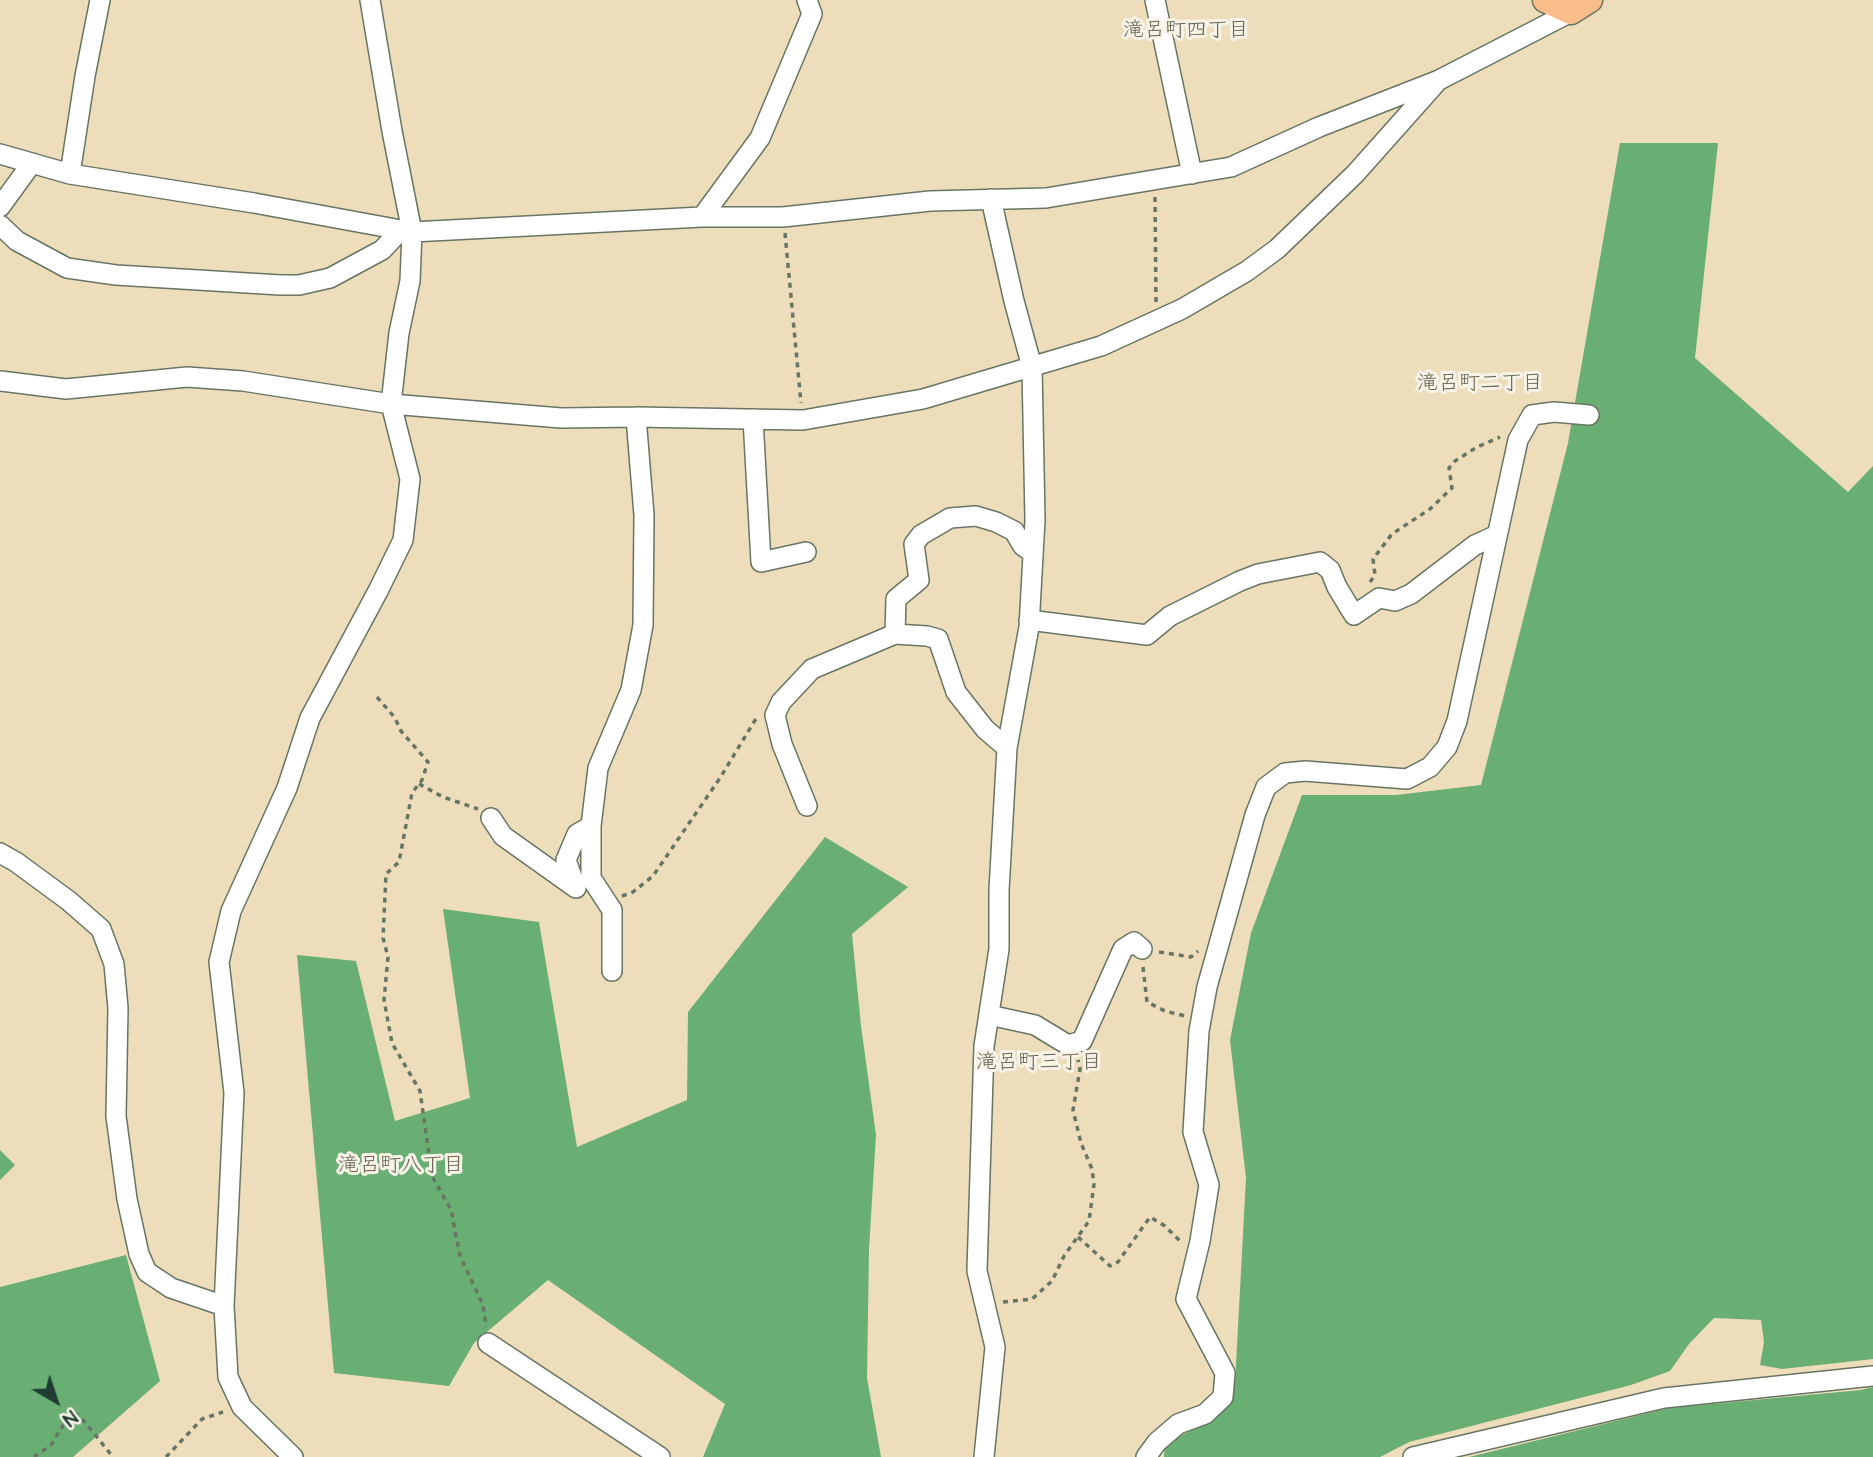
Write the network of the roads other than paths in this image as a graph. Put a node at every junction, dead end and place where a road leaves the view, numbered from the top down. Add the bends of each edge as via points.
1 (100, 0) edge
2 (370, 0) edge
3 (807, 0) edge
4 (1155, 0) edge
5 (1545, 0) edge
6 (1580, 6) edge
7 (1439, 79) junction
8 (0, 155) edge
9 (32, 163) junction
10 (70, 174) junction
11 (1192, 174) junction
12 (992, 199) junction
13 (0, 207) edge
14 (702, 217) junction
15 (0, 225) edge
16 (406, 231) junction
17 (1032, 367) junction
18 (0, 381) edge
19 (391, 404) junction
20 (1589, 415) dead end
21 (636, 417) junction
22 (752, 419) junction
23 (1497, 535) junction
24 (806, 552) dead end
25 (1033, 554) junction
26 (1029, 620) junction
27 (895, 634) junction
28 (1007, 748) junction
29 (807, 807) dead end
30 (491, 818) road end
31 (591, 826) junction
32 (0, 853) edge
33 (1142, 949) road end
34 (612, 971) dead end
35 (989, 1015) junction
36 (224, 1306) junction
37 (488, 1343) road end
38 (1873, 1376) edge
39 (293, 1457) edge
40 (660, 1457) edge
41 (984, 1457) edge
42 (1146, 1457) edge
43 (1413, 1457) edge

1 - 10 street
2 - 16 street
3 - 14 street via 812,14 760,138
4 - 11 street
5 - 6 main road
6 - 7 street
7 - 11 street via 1231,167
7 - 17 street via 1354,174 1277,249 1247,271 1182,309 1101,346
8 - 9 street
9 - 10 street
9 - 13 street
10 - 16 street
11 - 12 street via 1046,198
12 - 14 street via 783,217
12 - 17 street
14 - 16 street
15 - 16 street via 17,241 67,268 280,285 330,278 382,250
16 - 19 street via 410,281
17 - 22 street via 923,399 803,420
17 - 25 street
18 - 19 street via 66,389 187,377
19 - 21 street via 561,418
19 - 36 street via 410,479 403,540 310,718 286,788 231,911 219,962 234,1093
20 - 23 street via 1532,415 1518,440
21 - 22 street
21 - 31 street via 644,515 643,625 631,690 598,768
22 - 24 street via 761,562
23 - 26 street via 1475,545 1411,594 1395,601 1379,598 1354,615 1330,570 1320,562 1240,581 1170,616 1147,635
23 - 42 street via 1457,721 1447,747 1430,767 1408,779 1285,773 1266,787 1255,815 1207,987 1193,1132 1209,1185 1186,1299 1225,1373 1223,1398 1205,1414 1178,1424
25 - 26 street
25 - 27 street via 1014,531 996,522 976,516 950,518 914,544 919,580 896,599
26 - 28 street
27 - 28 street via 938,639 957,692 985,729
27 - 29 street via 811,668 781,702 775,715 782,744
28 - 35 street via 999,949
30 - 31 street via 503,836 576,888 566,860 577,834
31 - 34 street via 590,878 612,910
32 - 36 street via 101,929 114,964 116,1116 139,1254 147,1272 171,1288
33 - 35 street via 1135,942 1123,949 1082,1041 1068,1045 1035,1025
35 - 41 street via 984,1046 977,1271 995,1347
36 - 39 street via 228,1377 242,1406
37 - 40 street
38 - 43 street via 1664,1398

